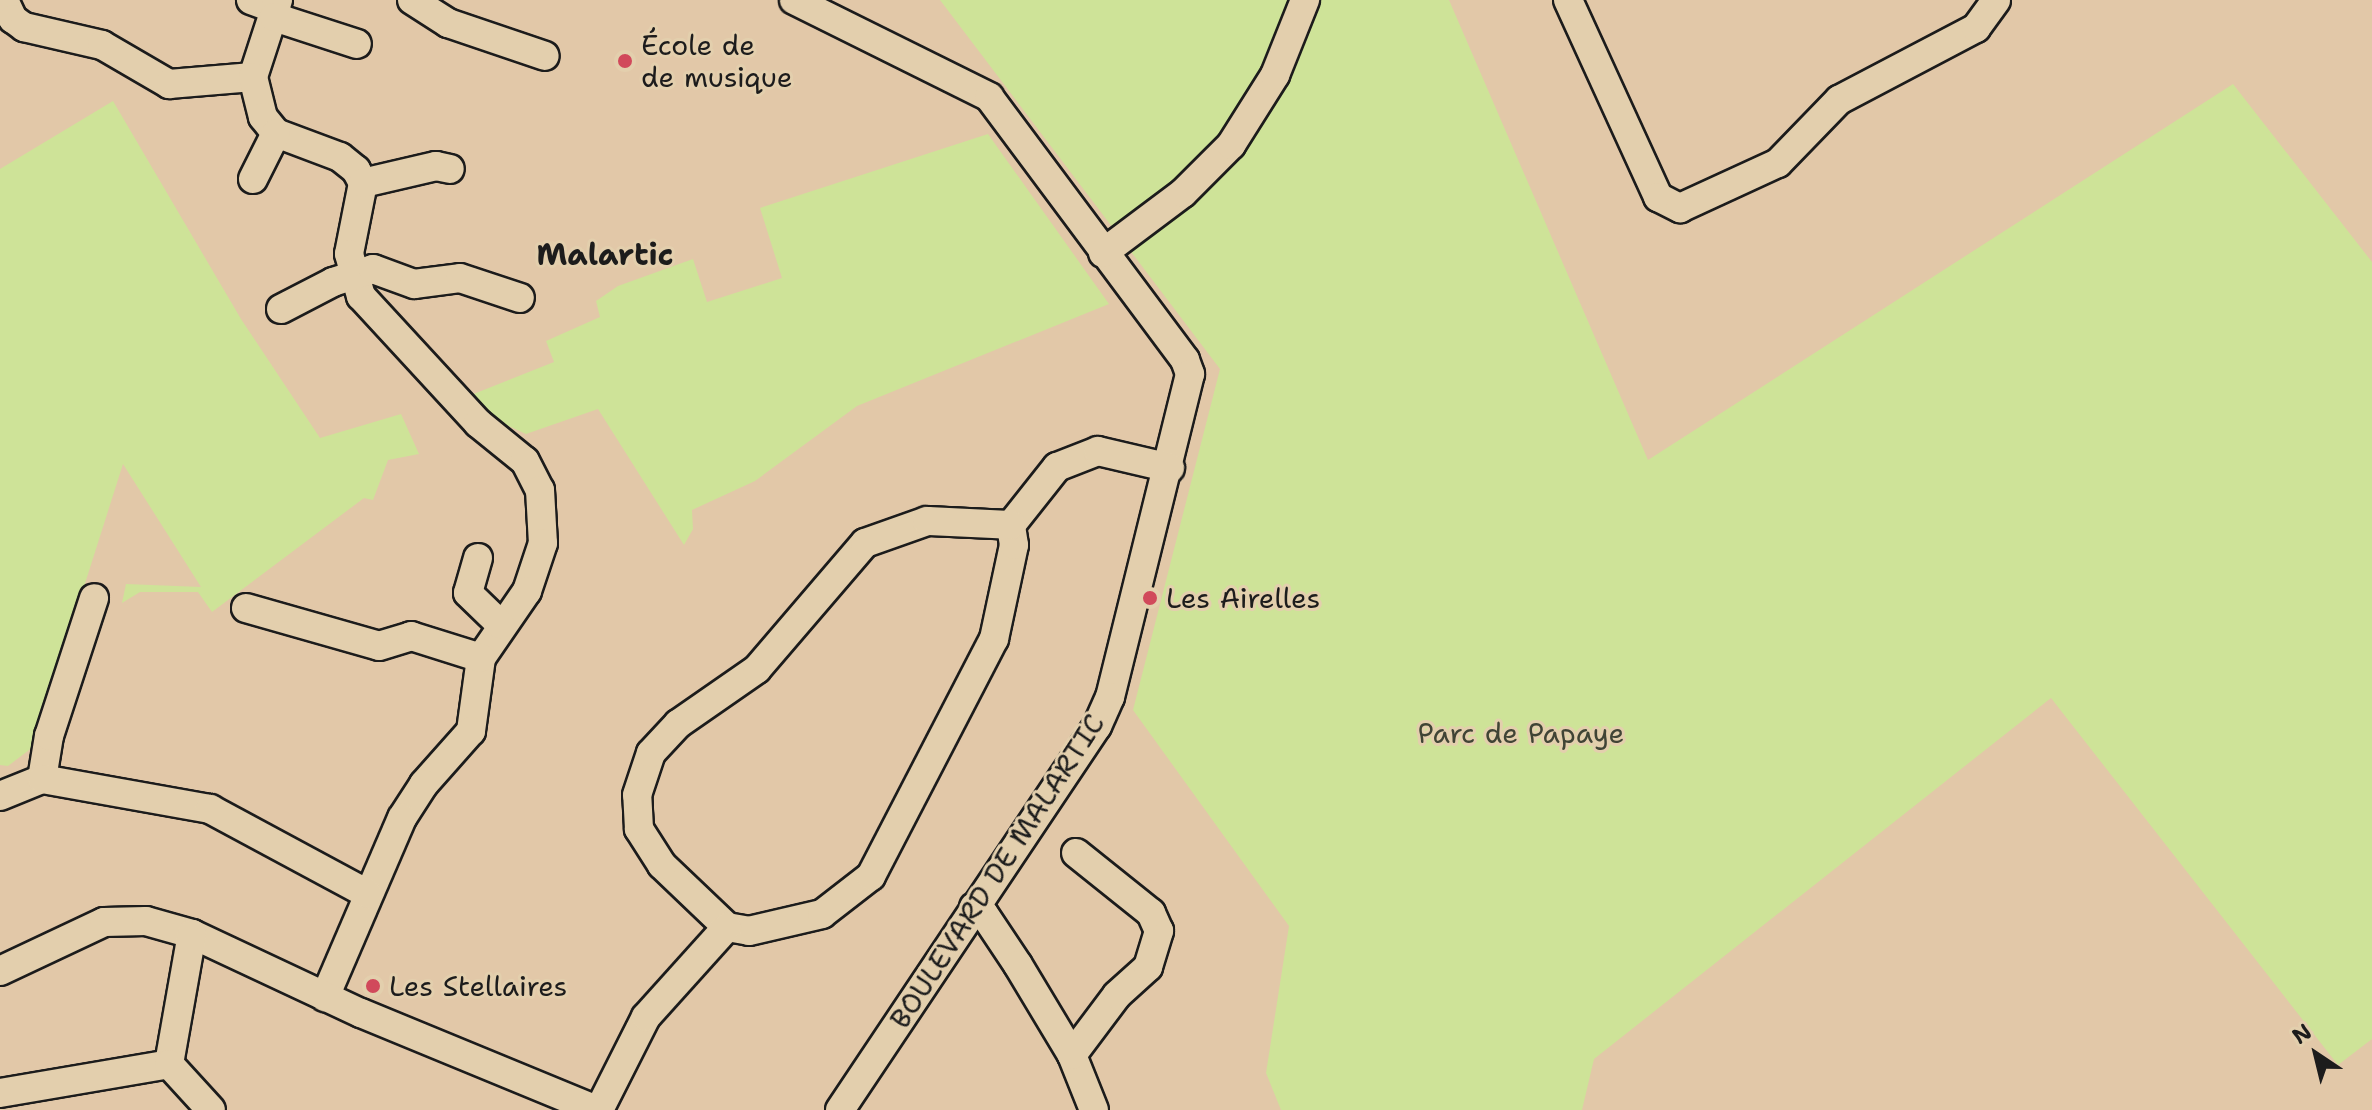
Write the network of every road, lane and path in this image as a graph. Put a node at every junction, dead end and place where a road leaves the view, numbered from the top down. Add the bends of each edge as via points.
1 (412, 0) edge
2 (794, 0) edge
3 (1305, 0) edge
4 (1568, 0) edge
5 (1996, 0) edge
6 (270, 6) edge
7 (6, 15) edge
8 (357, 44) dead end
9 (545, 56) dead end
10 (253, 77) junction
11 (276, 133) junction
12 (450, 169) dead end
13 (253, 179) dead end
14 (363, 183) junction
15 (1103, 253) junction
16 (352, 277) junction
17 (520, 298) dead end
18 (281, 309) dead end
19 (1170, 468) junction
20 (1011, 525) junction
21 (478, 558) dead end
22 (94, 598) dead end
23 (246, 608) dead end
24 (500, 624) junction
25 (481, 658) junction
26 (42, 779) junction
27 (0, 796) edge
28 (1076, 853) dead end
29 (368, 894) junction
30 (974, 907) junction
31 (727, 927) junction
32 (192, 934) junction
33 (0, 971) edge
34 (325, 997) junction
35 (1072, 1055) junction
36 (169, 1064) junction
37 (0, 1093) edge
38 (211, 1110) edge
39 (598, 1110) edge
40 (840, 1110) edge
41 (1094, 1110) edge

1 - 9 street via 448,23
2 - 15 street, BOULEVARD DE MALARTIC via 989,97
3 - 15 street via 1275,75 1231,145 1183,193
4 - 5 street via 1658,197 1680,208 1778,163 1839,100 1976,28
6 - 8 street
6 - 10 street
7 - 10 street via 42,35 102,45 169,84
10 - 11 street via 256,102
11 - 13 street
11 - 14 street via 340,157
12 - 14 street via 436,166
14 - 16 street via 350,232
15 - 19 street, BOULEVARD DE MALARTIC via 1185,360 1190,374
16 - 17 street via 373,269 414,284 460,278
16 - 18 street
16 - 24 street via 361,296 463,408 525,461 534,475 543,543 539,563 527,591
19 - 20 street via 1120,453 1082,454 1057,467
19 - 30 street, BOULEVARD DE MALARTIC via 1110,697 1097,726
20 - 31 street via 1014,545 994,639 871,876 822,914 749,931
20 - 31 street via 927,521 865,543 757,669 678,724 651,753 637,795 639,829 662,865
21 - 24 street via 468,593
22 - 26 street via 49,736
23 - 25 street via 379,646 411,636
24 - 25 street
25 - 29 street via 471,731 424,784
26 - 27 street
26 - 29 street via 210,809
28 - 35 street via 1151,913 1159,931 1148,967 1117,995
29 - 34 street
30 - 35 street via 1018,965
30 - 40 street, BOULEVARD DE MALARTIC
31 - 39 street via 646,1017
32 - 33 street via 130,918 104,922
32 - 34 street
32 - 36 street
34 - 39 street
35 - 41 street
36 - 37 street
36 - 38 street

